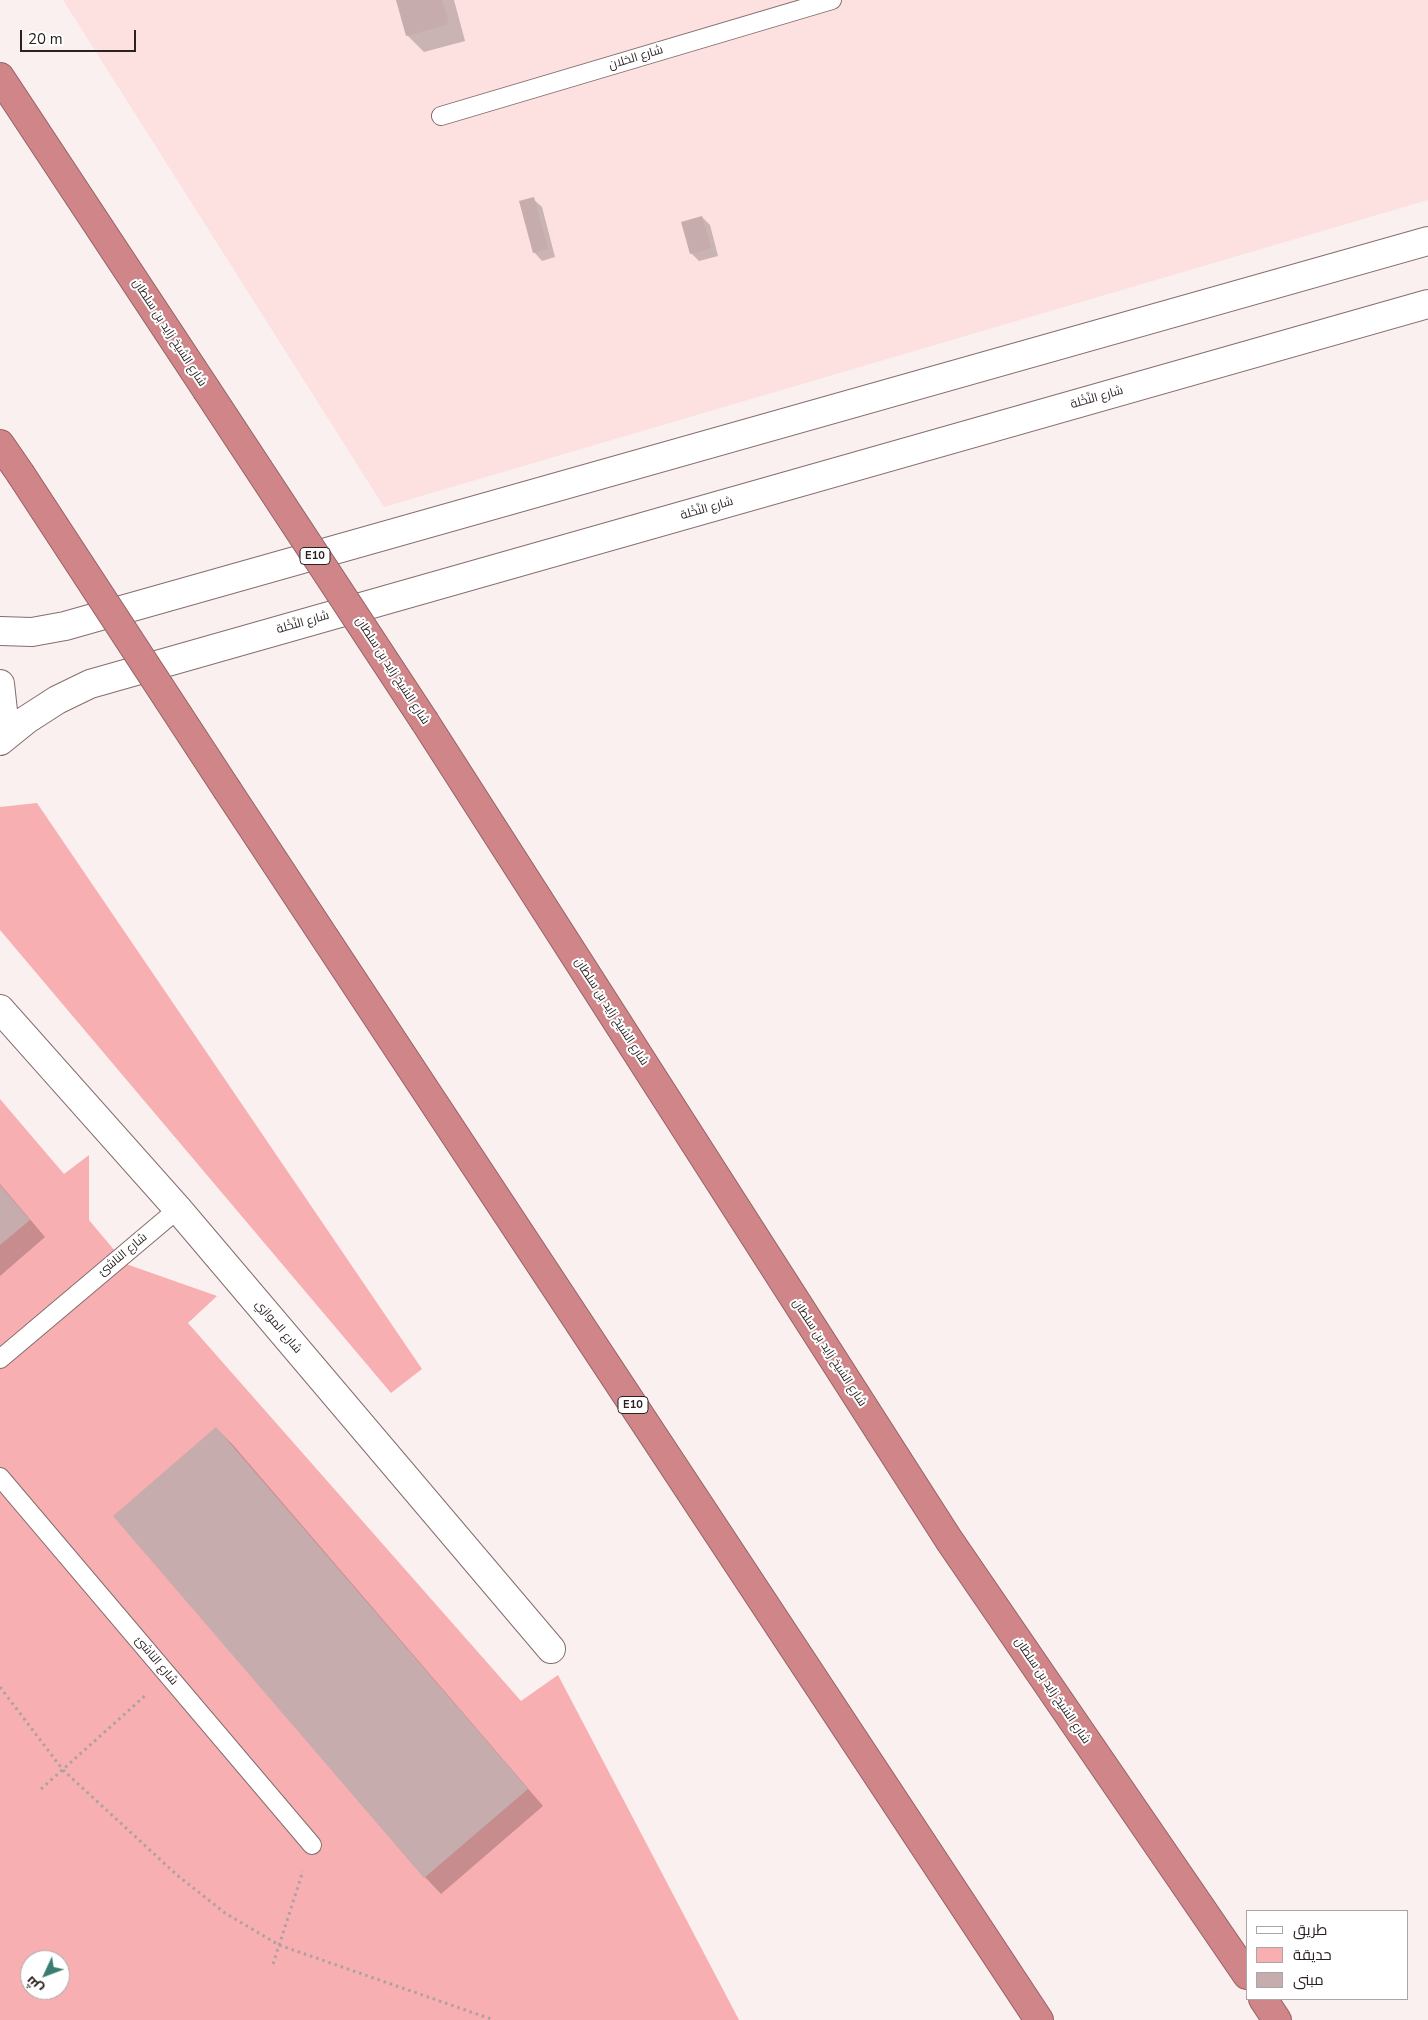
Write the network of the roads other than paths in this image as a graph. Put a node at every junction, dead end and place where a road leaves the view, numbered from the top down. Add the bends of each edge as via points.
1 (832, 0) edge
2 (0, 77) edge
3 (441, 116) dead end
4 (1428, 241) edge
5 (1428, 304) edge
6 (0, 444) edge
7 (0, 631) edge
8 (0, 684) edge
9 (0, 730) edge
10 (0, 742) edge
11 (0, 1009) edge
12 (178, 1209) junction
13 (0, 1359) edge
14 (0, 1477) edge
15 (551, 1648) dead end
16 (312, 1844) road end
17 (1246, 1974) edge
18 (1264, 2000) edge
19 (1039, 2020) edge
20 (1277, 2020) edge

1 - 3 lane, شارع الخلان
2 - 17 highway, شارع الشيخ زايد بن سلطان / E10, bridge via 425,722 949,1540
4 - 7 street via 65,626 32,632
5 - 10 street, شارع النَّخْلة via 90,684 57,700
6 - 19 highway, E10, bridge
8 - 9 street via 3,711
11 - 12 street, شارع الموازي
12 - 13 lane, شارع الناشئ
12 - 15 street, شارع الموازي
14 - 16 lane, شارع الناشئ
18 - 20 highway

